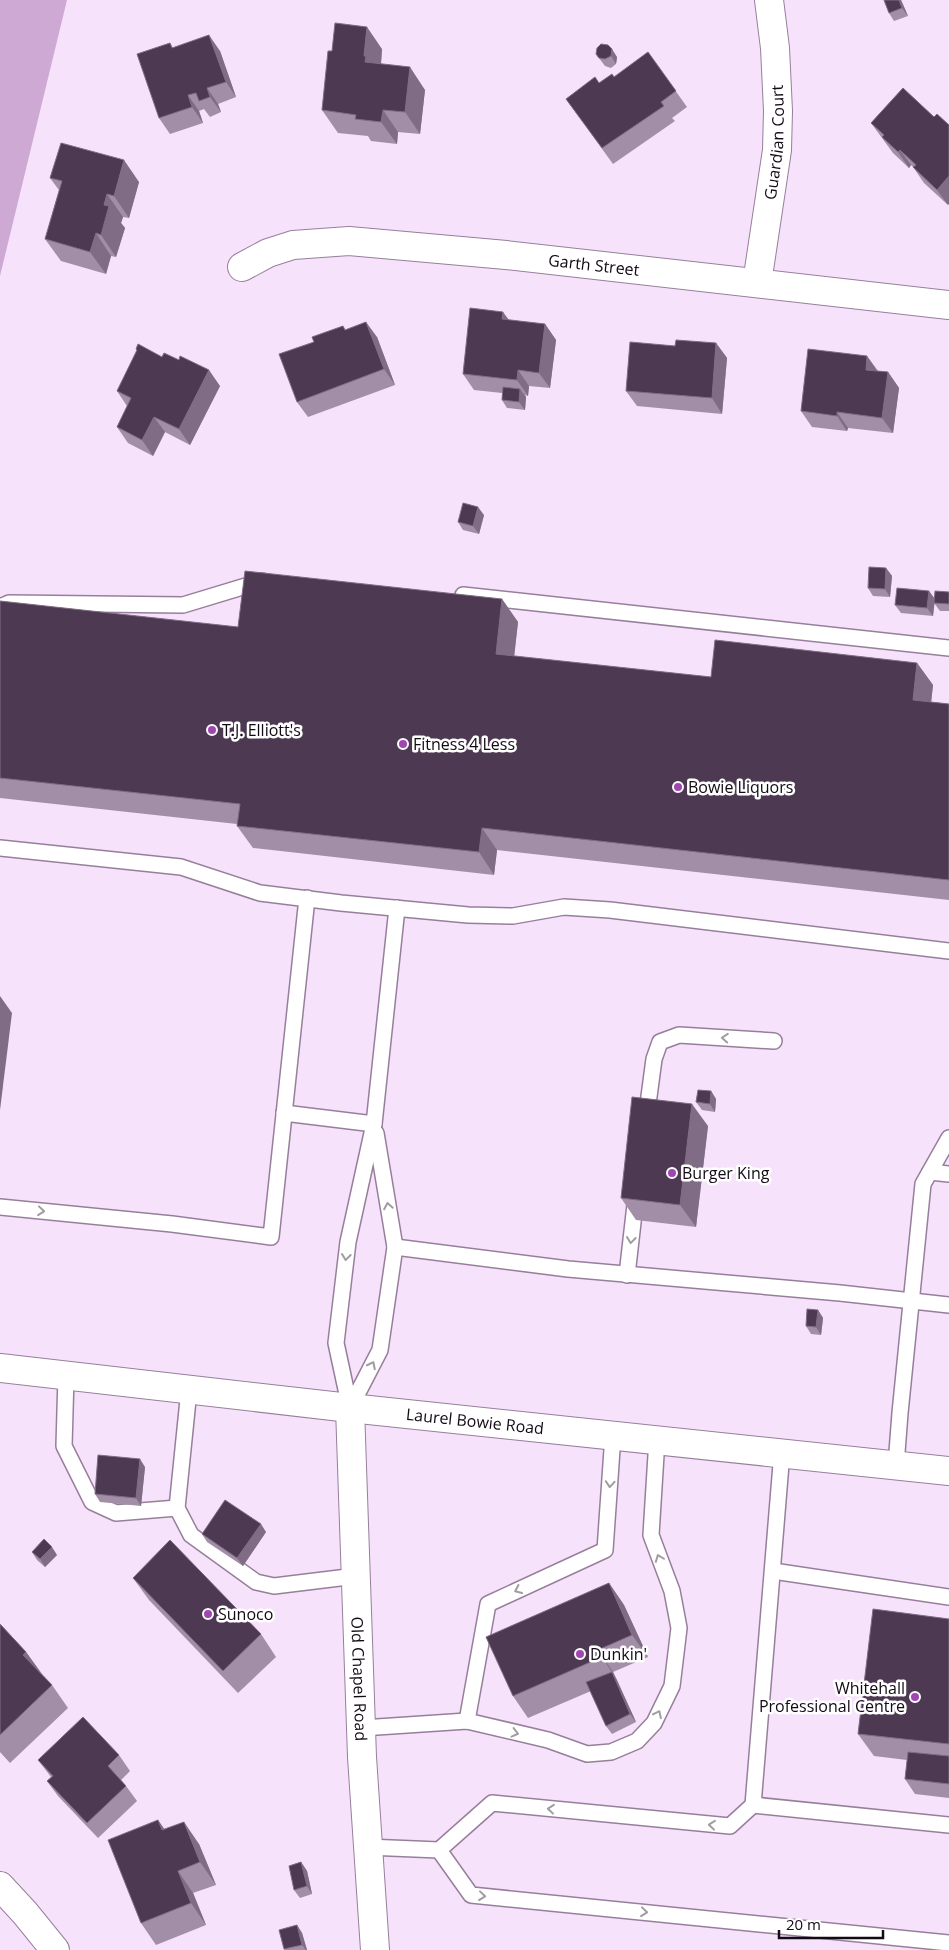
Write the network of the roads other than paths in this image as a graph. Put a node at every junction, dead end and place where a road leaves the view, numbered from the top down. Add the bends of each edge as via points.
1 (769, 0) edge
2 (242, 267) dead end
3 (757, 283) junction
4 (949, 305) edge
5 (279, 576) edge
6 (447, 593) edge
7 (0, 607) edge
8 (949, 648) edge
9 (0, 848) edge
10 (307, 898) junction
11 (397, 908) junction
12 (949, 951) edge
13 (774, 1041) dead end
14 (284, 1113) junction
15 (374, 1124) junction
16 (644, 1138) edge
17 (949, 1138) edge
18 (941, 1160) edge
19 (949, 1174) edge
20 (639, 1177) edge
21 (0, 1207) edge
22 (395, 1248) junction
23 (627, 1274) junction
24 (911, 1302) junction
25 (949, 1305) edge
26 (0, 1368) edge
27 (66, 1376) junction
28 (189, 1390) junction
29 (350, 1408) junction
30 (614, 1435) junction
31 (657, 1439) junction
32 (782, 1452) junction
33 (896, 1464) junction
34 (949, 1471) edge
35 (177, 1508) junction
36 (773, 1571) junction
37 (356, 1576) junction
38 (949, 1597) edge
39 (468, 1721) junction
40 (362, 1728) junction
41 (753, 1805) junction
42 (949, 1825) edge
43 (367, 1847) junction
44 (439, 1850) junction
45 (0, 1886) edge
46 (949, 1943) edge
47 (55, 1950) edge
48 (375, 1950) edge

1 - 3 street, Guardian Court via 775,48 777,150
2 - 3 street, Garth Street via 268,253 293,245 349,241
3 - 4 street, Garth Street
5 - 7 lane via 183,605 9,603
6 - 8 lane
9 - 10 lane via 182,867 260,893
10 - 11 lane
10 - 14 lane
11 - 12 lane via 513,916 564,907 610,910
11 - 15 lane
13 -> 16 lane via 679,1035 660,1042 654,1059
14 - 15 lane
21 -> 14 lane via 271,1237
22 -> 15 lane
15 -> 29 lane via 348,1242 336,1343
17 - 18 lane
18 - 19 lane
18 - 24 lane via 923,1184
20 -> 23 lane
22 - 23 lane
29 -> 22 lane via 380,1350
23 - 24 lane
24 - 25 lane
24 - 33 lane
26 - 27 street, Laurel Bowie Road
27 - 28 street, Laurel Bowie Road
27 - 35 lane via 64,1446 92,1502 116,1512
28 - 29 street, Laurel Bowie Road
28 - 35 lane
29 - 30 street, Laurel Bowie Road
29 - 37 street, Old Chapel Road
30 - 31 street, Laurel Bowie Road
30 -> 39 lane via 605,1550 488,1604
31 - 32 street, Laurel Bowie Road
39 -> 31 lane via 548,1740 587,1754 611,1752 637,1741 654,1723 672,1686 679,1628 672,1591 651,1535
32 - 33 street, Laurel Bowie Road
32 - 36 lane
33 - 34 street, Laurel Bowie Road
35 - 37 lane via 191,1535 256,1582 274,1586
36 - 38 lane
36 - 41 lane
37 - 40 street, Old Chapel Road
39 - 40 lane
40 - 43 street, Old Chapel Road
41 - 42 lane
41 -> 44 lane via 730,1826 492,1803
43 - 44 lane
43 - 48 street, Old Chapel Road
44 -> 46 lane via 472,1895
45 - 47 street

